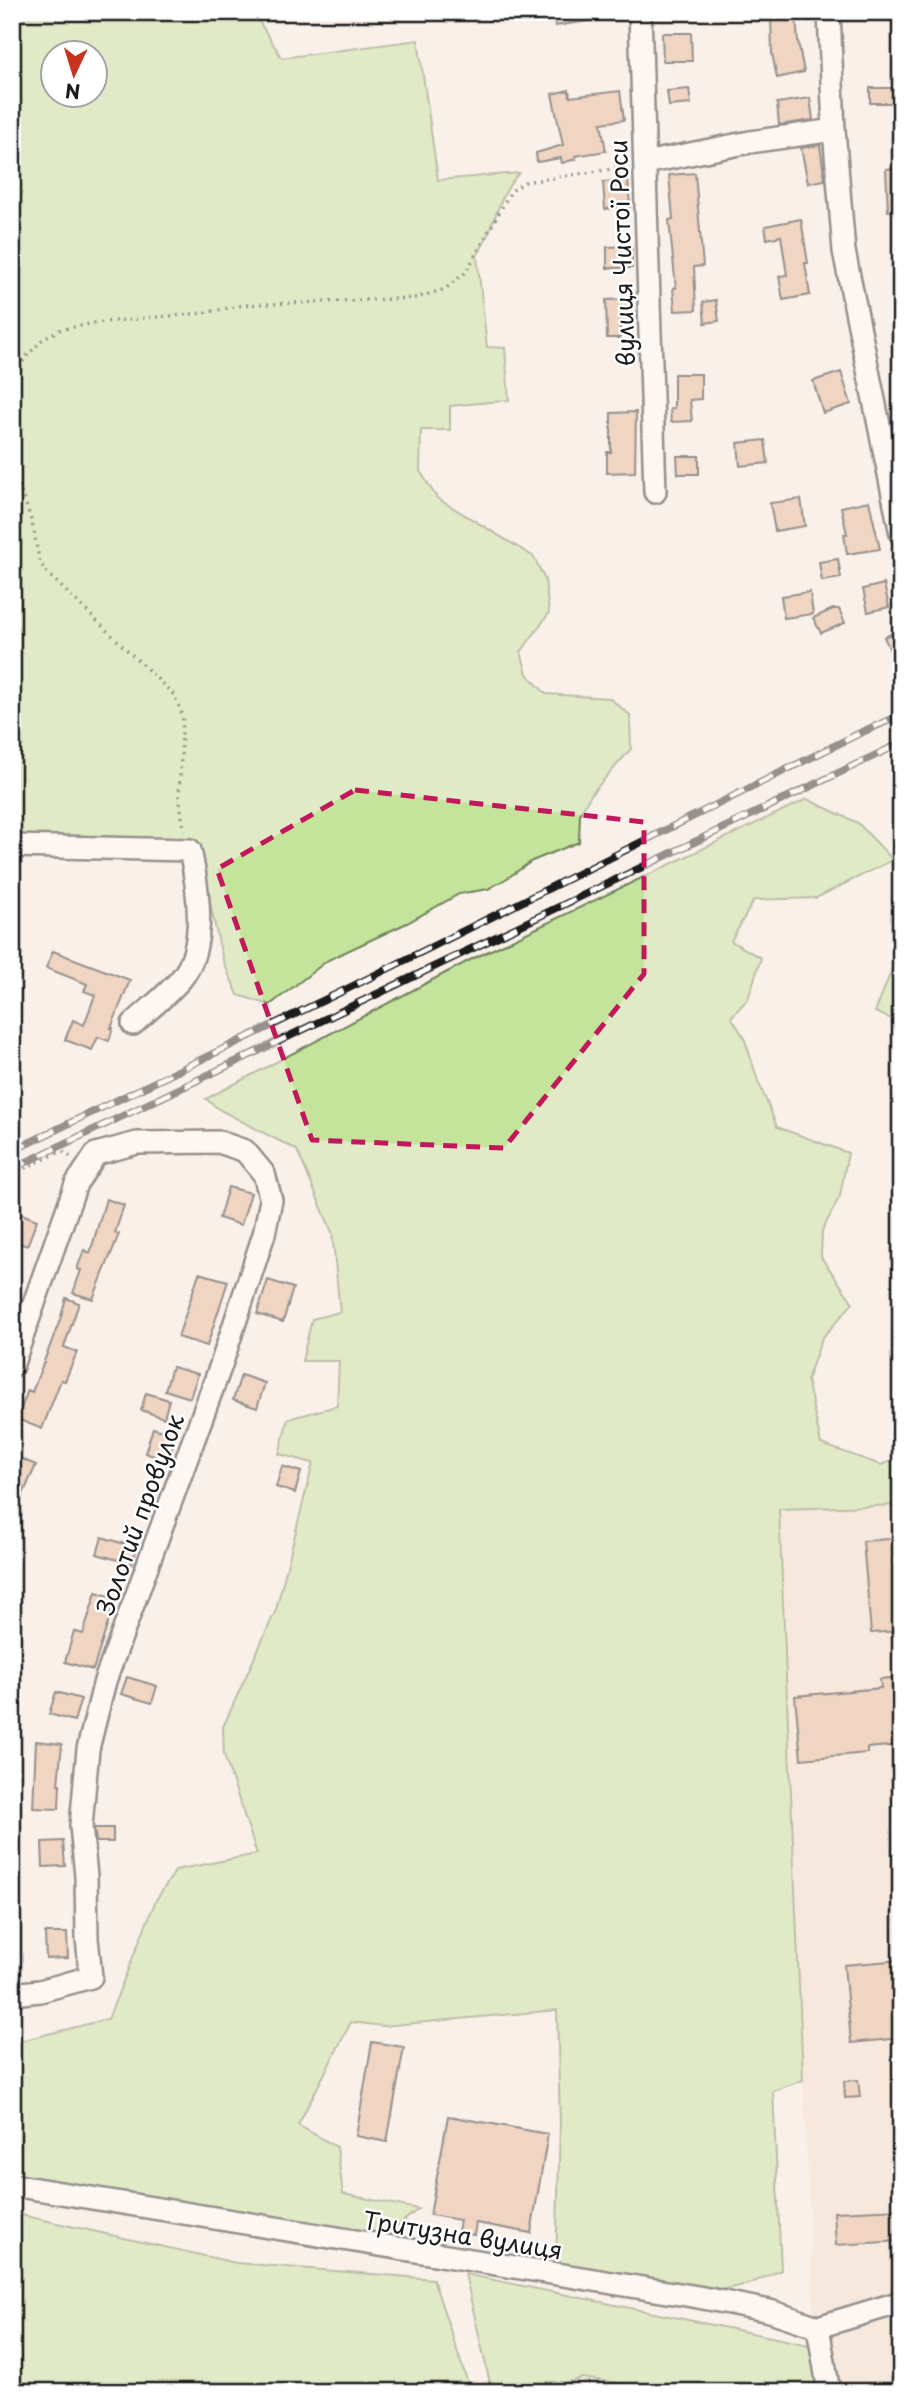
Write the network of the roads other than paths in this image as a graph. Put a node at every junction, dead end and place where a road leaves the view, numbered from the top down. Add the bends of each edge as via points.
1 (640, 12) edge
2 (829, 12) edge
3 (834, 130) junction
4 (645, 163) junction
5 (655, 492) dead end
6 (901, 534) edge
7 (12, 846) edge
8 (133, 1024) dead end
9 (12, 1366) edge
10 (12, 1994) edge
11 (12, 2185) edge
12 (901, 2302) edge
13 (818, 2327) junction
14 (829, 2392) edge

1 - 4 street, вулиця Чистої Роси
2 - 3 street
3 - 4 street
3 - 6 street via 844,251
4 - 5 street, вулиця Чистої Роси
7 - 8 street via 190,850 200,902 192,959 181,979
9 - 10 street, Золотий провулок via 75,1184 92,1160 137,1143 219,1142 245,1152 264,1174 271,1200 264,1234 106,1681 88,1749 81,1826 91,1977
11 - 13 street, Тритузна вулиця via 698,2297 770,2311
12 - 13 street
13 - 14 street

